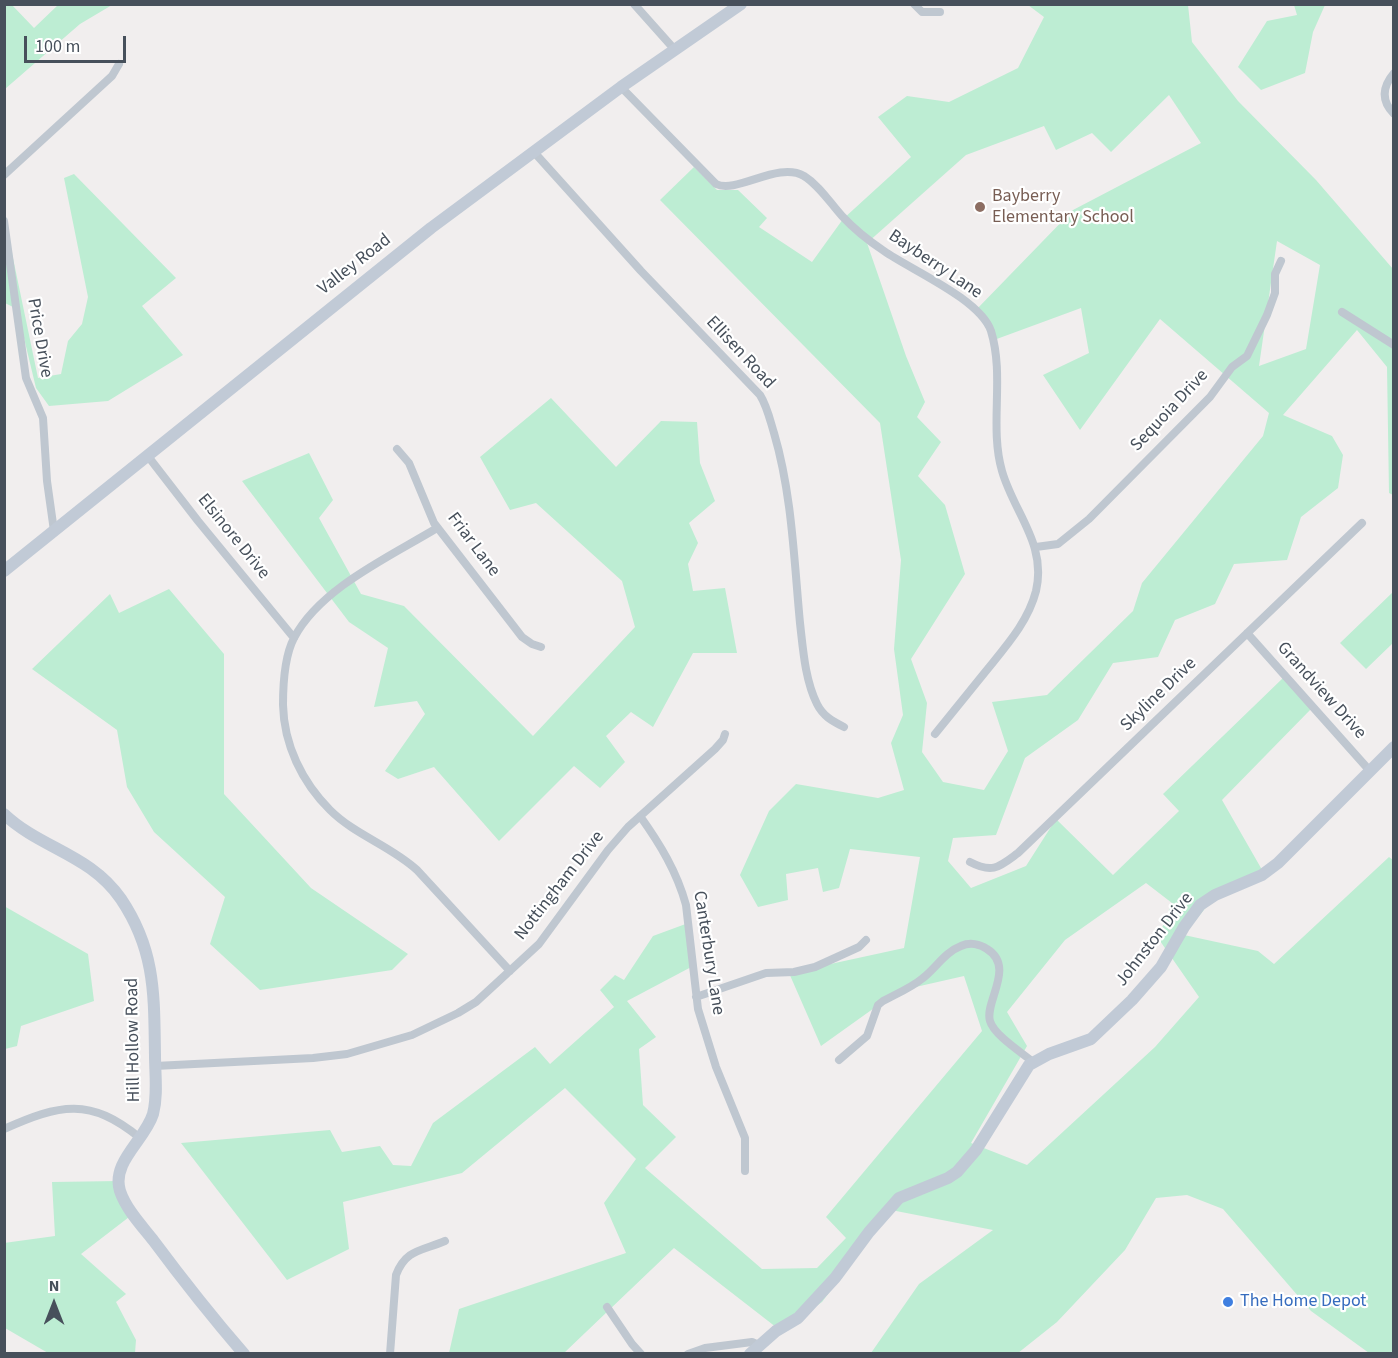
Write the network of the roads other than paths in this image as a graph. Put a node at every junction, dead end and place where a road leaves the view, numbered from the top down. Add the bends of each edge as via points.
1 (634, 4) edge
2 (741, 4) edge
3 (914, 4) edge
4 (940, 12) dead end
5 (675, 50) junction
6 (119, 64) dead end
7 (1394, 73) edge
8 (621, 87) junction
9 (1394, 114) edge
10 (533, 152) junction
11 (4, 175) edge
12 (4, 221) edge
13 (1281, 261) dead end
14 (1342, 312) dead end
15 (1394, 345) edge
16 (397, 448) dead end
17 (147, 455) junction
18 (1362, 523) dead end
19 (437, 528) junction
20 (54, 531) junction
21 (1036, 547) junction
22 (4, 571) edge
23 (1247, 633) junction
24 (294, 638) junction
25 (541, 647) dead end
26 (844, 727) dead end
27 (725, 734) dead end
28 (934, 734) dead end
29 (1394, 747) edge
30 (1370, 771) junction
31 (4, 814) edge
32 (640, 816) junction
33 (970, 862) dead end
34 (866, 940) dead end
35 (510, 971) junction
36 (696, 997) junction
37 (839, 1060) dead end
38 (1033, 1062) junction
39 (155, 1066) junction
40 (4, 1130) edge
41 (140, 1138) junction
42 (745, 1171) dead end
43 (445, 1240) dead end
44 (608, 1307) dead end
45 (755, 1349) edge
46 (244, 1353) edge
47 (390, 1353) edge
48 (641, 1353) edge
49 (688, 1353) edge

1 - 5 street
2 - 5 street, Valley Road
3 - 4 street via 922,12
5 - 8 street, Valley Road
6 - 11 street via 112,76
7 - 9 street via 1384,90 1384,99
8 - 10 street, Valley Road
8 - 21 street, Bayberry Lane via 716,184 726,186 789,172 804,177 849,223 884,251 957,295 983,318 995,349 999,461
10 - 17 street, Valley Road via 361,283
10 - 26 street, Ellisen Road via 765,403 785,483 802,642 812,690 826,718
12 - 20 street, Price Drive via 26,378 43,418
13 - 21 street, Sequoia Drive via 1275,274 1275,293 1247,356 1232,367 1210,397 1089,519 1058,544
14 - 15 street
16 - 19 street, Friar Lane via 409,464
17 - 20 street, Valley Road
17 - 24 street, Elsinore Drive
18 - 23 street, Skyline Drive
19 - 24 street via 343,585 323,601
19 - 25 street, Friar Lane via 522,637
20 - 22 street, Valley Road
21 - 28 street, Bayberry Lane via 1037,588 1026,617
23 - 30 street, Grandview Drive
23 - 33 street, Skyline Drive via 1018,853 990,869
24 - 35 street via 285,677 284,720 288,744 304,776 332,812 417,870
27 - 32 street, Nottingham Drive via 715,749
29 - 30 street, Johnston Drive
30 - 38 street, Johnston Drive via 1278,863 1200,905 1161,967 1091,1039
31 - 39 street, Hill Hollow Road via 27,833 90,867 108,883 133,918 143,938 153,983
32 - 35 street, Nottingham Drive via 608,850 549,932
32 - 36 street, Canterbury Lane via 658,841 682,889
34 - 36 street via 814,967 766,973
35 - 39 street, Nottingham Drive via 458,1013 412,1035 347,1054
36 - 42 street, Canterbury Lane via 716,1067 745,1138
37 - 38 street via 867,1036 878,1005 922,980 958,947 978,944 994,955 999,973 989,1017 992,1026
38 - 45 street via 966,1162 948,1178 899,1198 798,1318
39 - 41 street, Hill Hollow Road via 155,1105
40 - 41 street via 56,1109 80,1108 123,1124
41 - 46 street, Hill Hollow Road via 122,1165 118,1181 121,1193 203,1306
43 - 47 street via 410,1253 401,1263 396,1275
44 - 48 street
45 - 49 street via 752,1342

